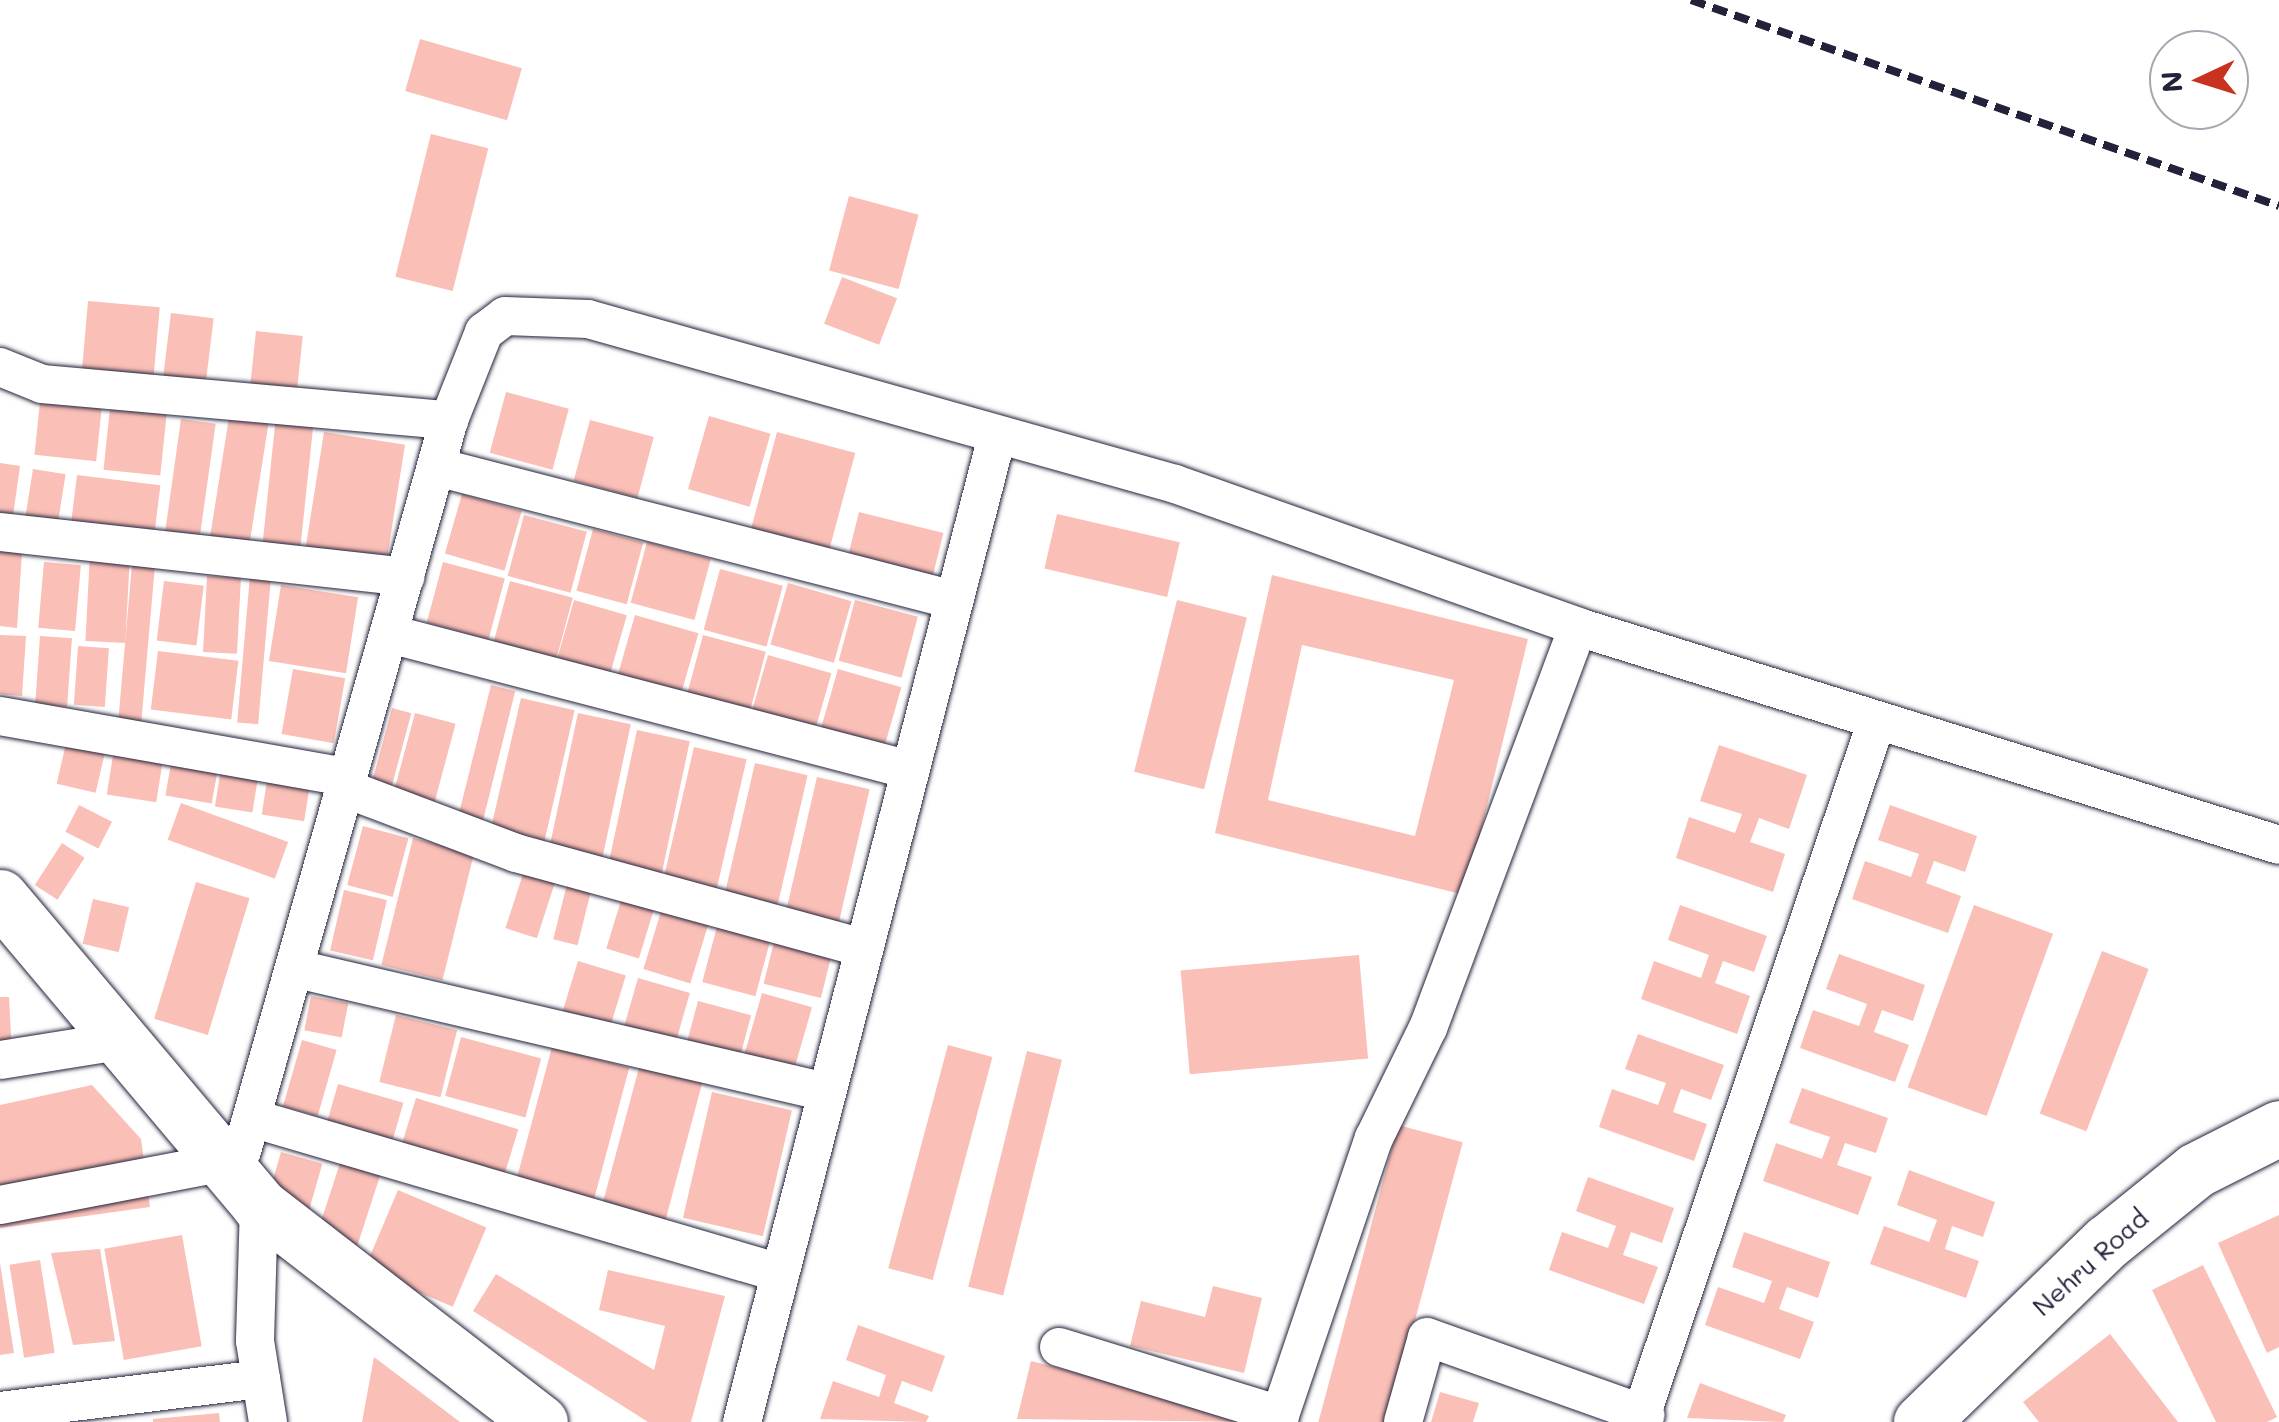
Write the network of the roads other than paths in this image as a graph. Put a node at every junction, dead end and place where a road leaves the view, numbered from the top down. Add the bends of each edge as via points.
1 (0, 366) edge
2 (449, 420) junction
3 (997, 436) junction
4 (437, 467) junction
5 (0, 532) edge
6 (406, 577) junction
7 (954, 600) junction
8 (1578, 627) junction
9 (390, 634) junction
10 (0, 716) edge
11 (1876, 722) junction
12 (910, 770) junction
13 (346, 782) junction
14 (2279, 846) edge
15 (1, 900) edge
16 (863, 948) junction
17 (297, 969) junction
18 (125, 1040) junction
19 (0, 1060) edge
20 (826, 1092) junction
21 (2279, 1128) edge
22 (241, 1141) junction
23 (0, 1204) edge
24 (260, 1205) junction
25 (780, 1274) junction
26 (1059, 1347) dead end
27 (261, 1379) junction
28 (0, 1411) edge
29 (1280, 1419) edge
30 (268, 1422) edge
31 (540, 1422) edge
32 (742, 1422) edge
33 (1403, 1422) edge
34 (1921, 1422) edge

1 - 2 street via 42,384
2 - 3 street via 484,332 506,316 534,313 588,319
2 - 4 street
3 - 7 street
3 - 8 street via 1175,484
4 - 6 street
4 - 7 street
5 - 6 street
6 - 9 street
7 - 12 street
8 - 11 street
8 - 29 street via 1428,1028 1374,1138
9 - 12 street
9 - 13 street
10 - 13 street
11 - 14 street
11 - 33 street via 1644,1414 1427,1337
12 - 16 street
13 - 16 street via 516,853
13 - 17 street
15 - 18 street
16 - 20 street
17 - 20 street
17 - 22 street
18 - 19 street
18 - 22 street
20 - 25 street
21 - 34 street, Nehru Road via 2196,1170 2107,1242
22 - 23 street
22 - 24 street
22 - 25 street
24 - 27 street
24 - 31 street
25 - 32 street
26 - 29 street
27 - 28 street
27 - 30 street

